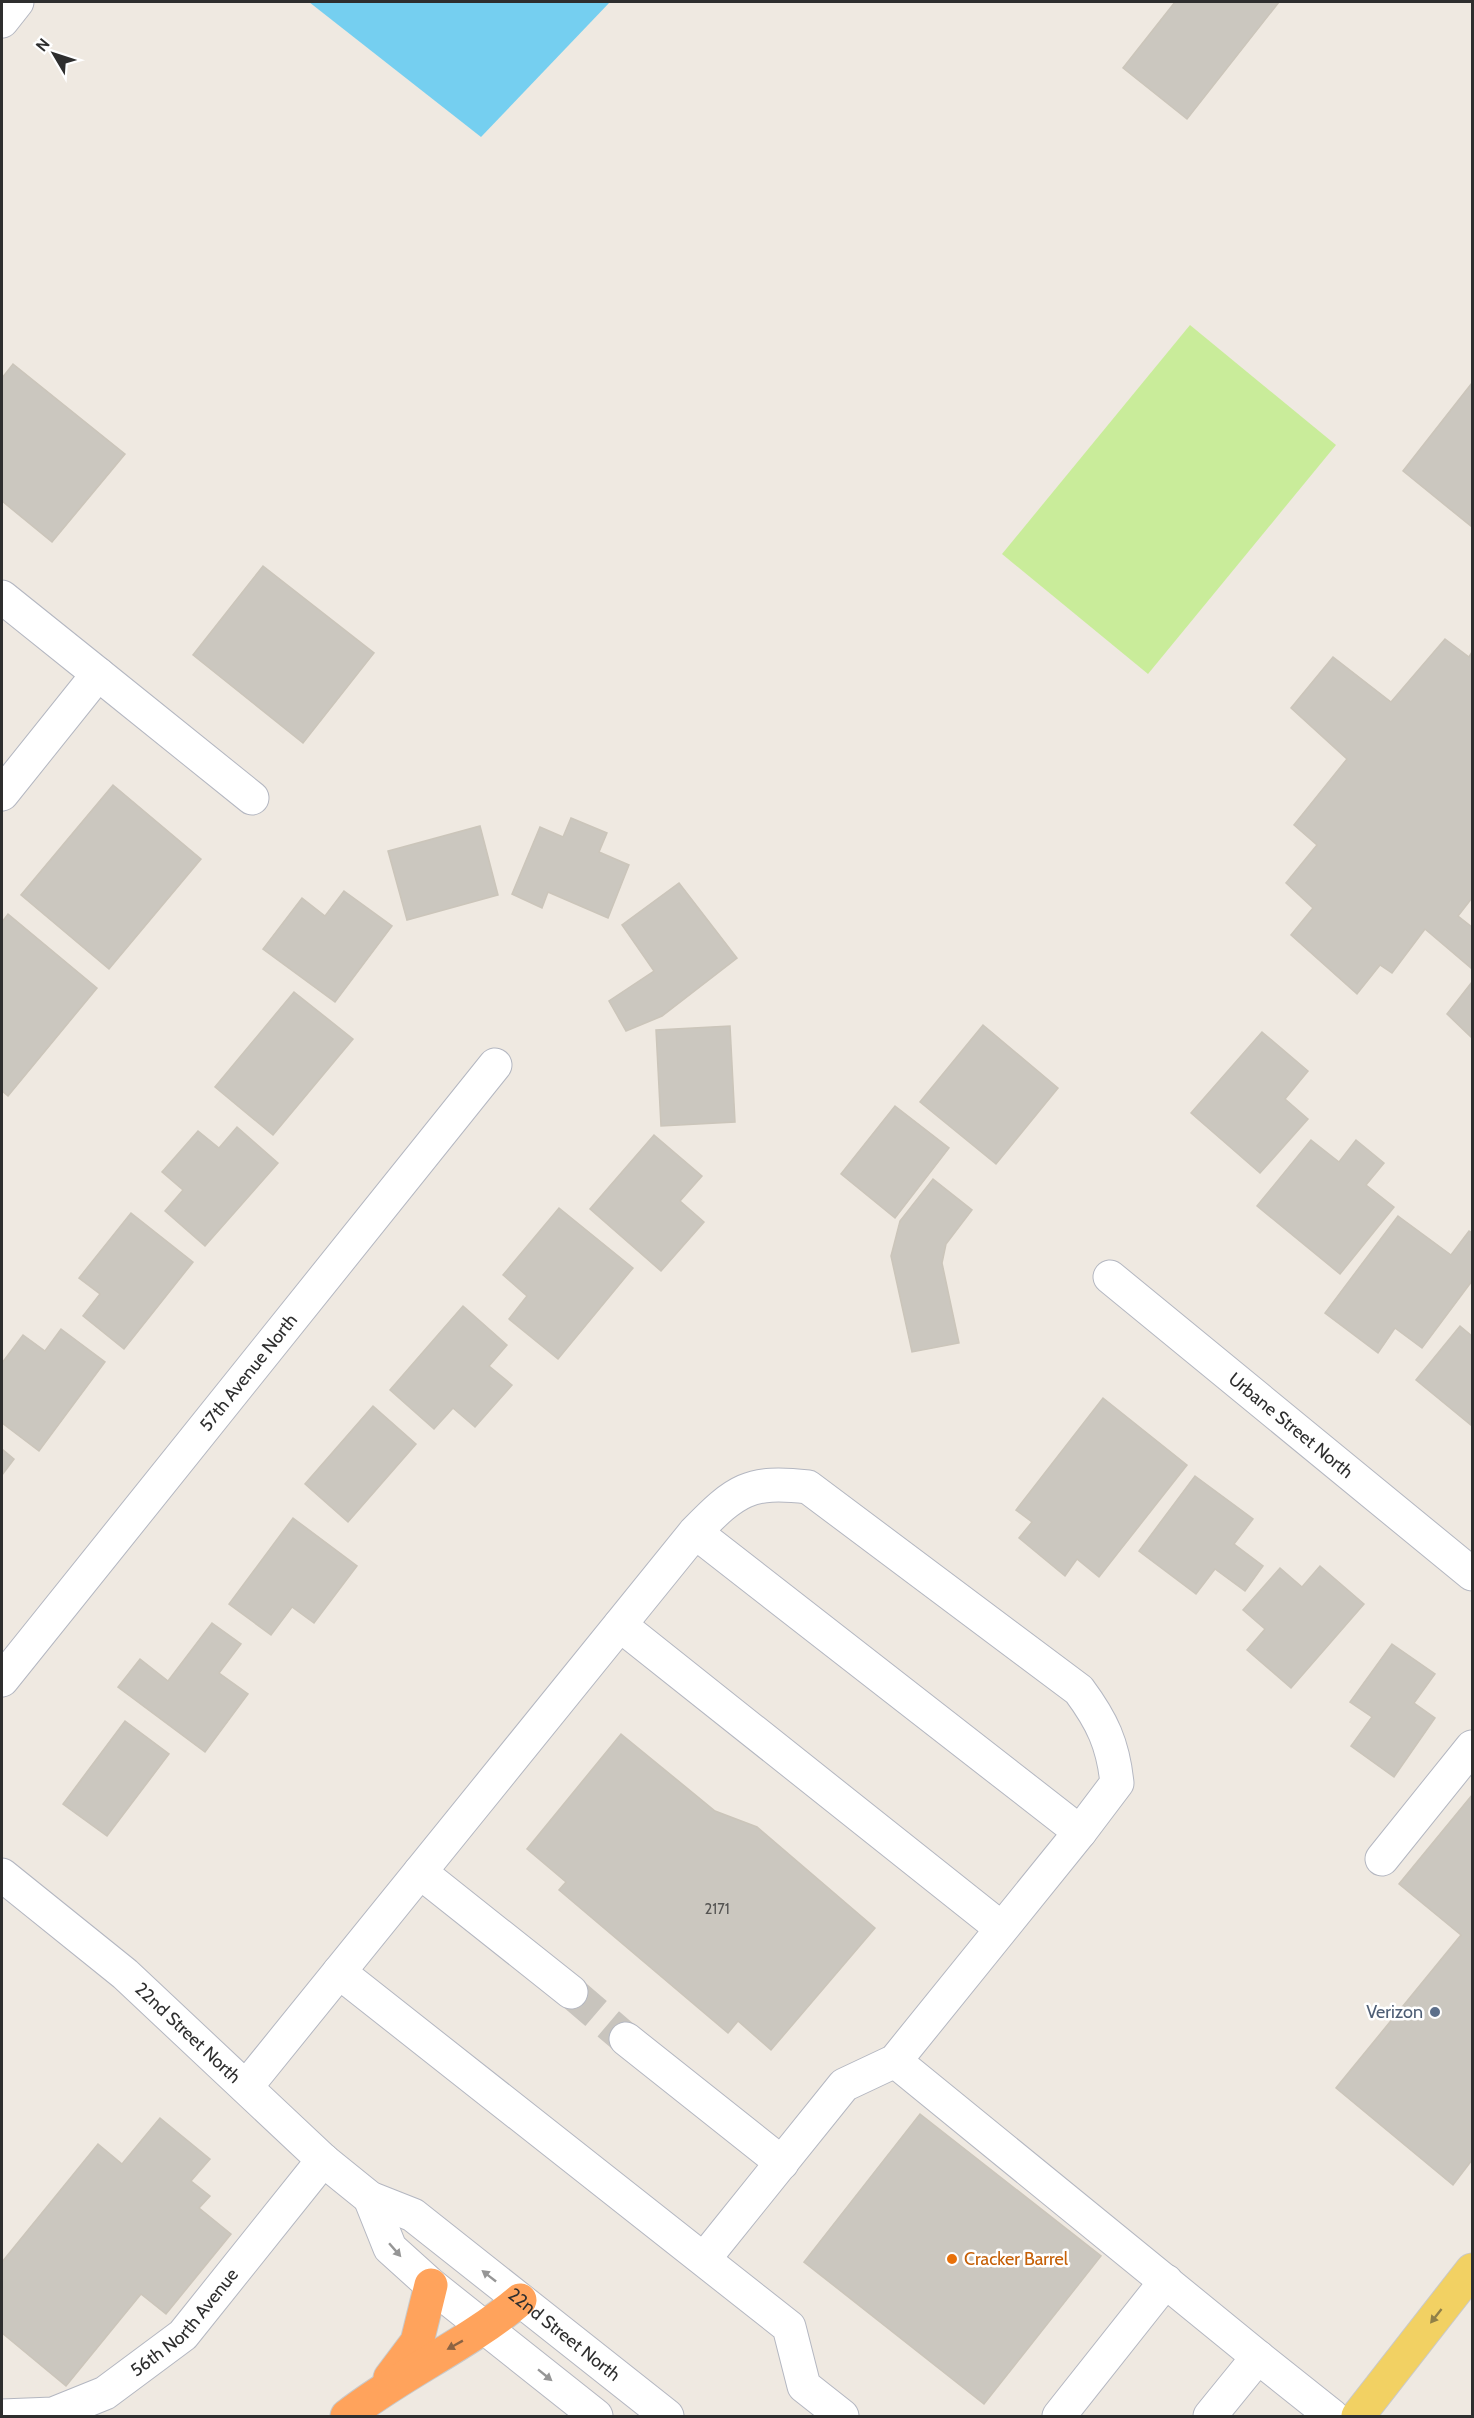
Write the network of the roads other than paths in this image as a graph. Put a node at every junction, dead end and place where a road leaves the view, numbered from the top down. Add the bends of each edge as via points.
1 (17, 2) edge
2 (2, 21) edge
3 (2, 597) edge
4 (99, 674) junction
5 (2, 794) edge
6 (252, 798) dead end
7 (495, 1065) dead end
8 (1110, 1277) dead end
9 (695, 1532) junction
10 (1473, 1574) edge
11 (620, 1625) junction
12 (2, 1680) edge
13 (1473, 1747) edge
14 (1080, 1832) junction
15 (1382, 1859) dead end
16 (420, 1872) junction
17 (2, 1875) edge
18 (1001, 1928) junction
19 (339, 1972) junction
20 (571, 1992) tunnel mouth
21 (626, 2039) tunnel mouth
22 (895, 2061) junction
23 (246, 2087) junction
24 (323, 2160) junction
25 (782, 2163) junction
26 (370, 2198) junction
27 (704, 2259) junction
28 (1473, 2270) edge
29 (1166, 2281) junction
30 (431, 2285) junction
31 (520, 2300) junction
32 (486, 2328) junction
33 (1258, 2357) junction
34 (381, 2390) junction
35 (2, 2416) edge
36 (347, 2416) edge
37 (596, 2416) edge
38 (667, 2416) edge
39 (842, 2416) edge
40 (1059, 2416) edge
41 (1210, 2416) edge
42 (1332, 2416) edge
43 (1358, 2416) edge

1 - 2 street
3 - 4 street
4 - 5 street
4 - 6 street
7 - 12 street, 57th Avenue North
8 - 10 street, Urbane Street North
9 - 11 street
9 - 14 street
9 - 14 street via 738,1492 774,1483 808,1487 1079,1690 1101,1719 1115,1761 1117,1783
11 - 16 street
11 - 18 street
13 - 15 street
14 - 18 street
16 - 19 street
16 - 20 street
17 - 23 street, 22nd Street North via 125,1974
18 - 22 street
19 - 23 street
19 - 27 street
21 - 25 street
22 - 25 street via 844,2085
22 - 29 street
23 - 24 street, 22nd Street North
24 - 26 street, 22nd Street North
24 - 35 street, 56th North Avenue via 183,2335 105,2393 53,2414
25 - 27 street
26 -> 30 street, 22nd Street North via 390,2248
31 -> 26 street, 22nd Street North via 413,2216
27 - 39 street via 789,2327 804,2386
28 -> 43 main road
29 - 33 street
29 - 40 street
30 - 32 street, 22nd Street North
30 - 34 highway via 417,2342
31 - 32 highway
31 - 38 street, 22nd Street North
32 -> 34 highway
32 -> 37 street, 22nd Street North
33 - 41 street
33 - 42 street
34 - 36 highway

